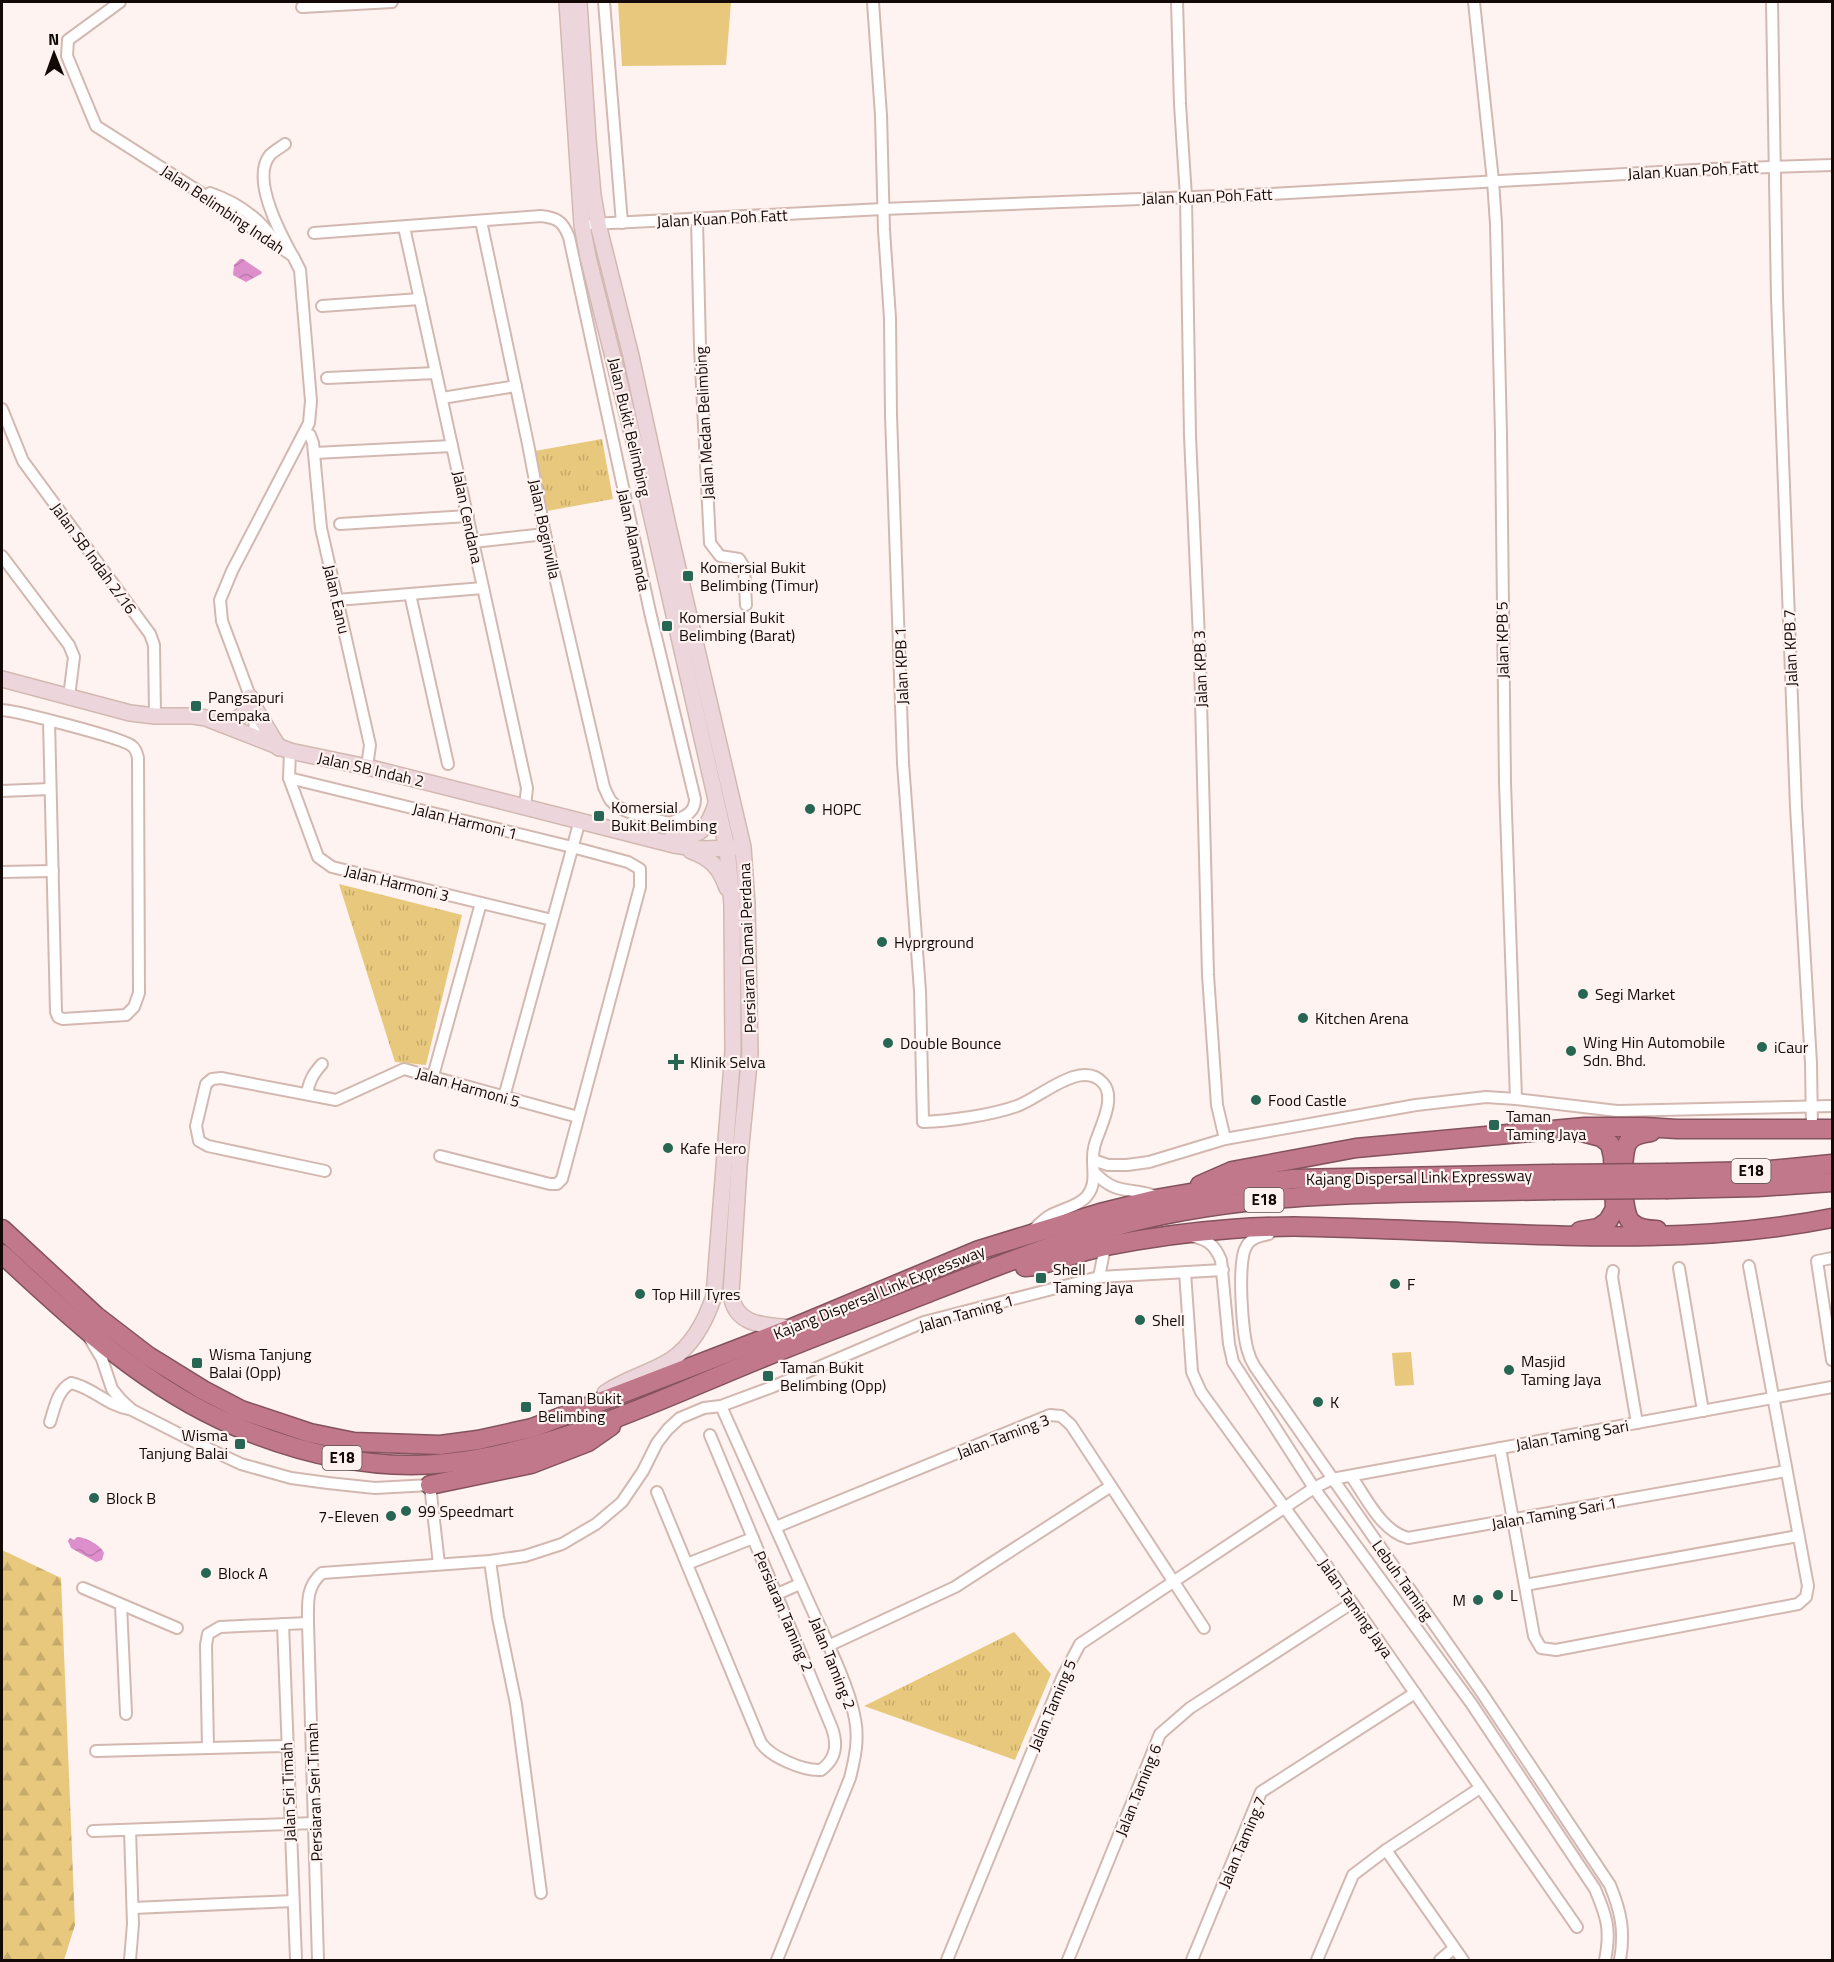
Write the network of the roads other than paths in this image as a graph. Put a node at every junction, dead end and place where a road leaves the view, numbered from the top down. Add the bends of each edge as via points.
1 (120, 2) edge
2 (392, 2) edge
3 (567, 2) edge
4 (579, 2) edge
5 (604, 2) edge
6 (873, 2) edge
7 (1177, 2) edge
8 (1474, 2) edge
9 (1772, 2) edge
10 (302, 7) dead end
11 (285, 144) dead end
12 (1833, 165) edge
13 (1774, 167) junction
14 (1493, 181) junction
15 (1186, 197) junction
16 (883, 209) junction
17 (697, 220) junction
18 (481, 221) junction
19 (622, 223) junction
20 (598, 224) junction
21 (582, 225) junction
22 (404, 227) junction
23 (314, 233) dead end
24 (292, 256) junction
25 (420, 299) junction
26 (322, 306) dead end
27 (436, 373) junction
28 (327, 378) dead end
29 (516, 386) junction
30 (442, 398) junction
31 (2, 409) edge
32 (305, 432) junction
33 (452, 446) junction
34 (315, 453) junction
35 (468, 516) junction
36 (340, 524) dead end
37 (545, 534) junction
38 (473, 542) junction
39 (2, 556) edge
40 (483, 588) junction
41 (410, 594) junction
42 (337, 600) junction
43 (746, 605) dead end
44 (2, 679) edge
45 (69, 696) junction
46 (252, 702) junction
47 (2, 710) edge
48 (155, 716) junction
49 (49, 721) junction
50 (221, 724) junction
51 (255, 738) junction
52 (285, 749) junction
53 (448, 764) dead end
54 (367, 767) junction
55 (289, 778) junction
56 (50, 789) junction
57 (2, 791) edge
58 (716, 803) junction
59 (525, 806) junction
60 (642, 816) junction
61 (580, 820) junction
62 (638, 836) junction
63 (656, 840) junction
64 (674, 845) junction
65 (572, 847) junction
66 (743, 847) junction
67 (727, 848) junction
68 (53, 871) junction
69 (2, 872) edge
70 (481, 903) junction
71 (732, 905) junction
72 (552, 921) junction
73 (322, 1064) dead end
74 (433, 1076) junction
75 (307, 1094) junction
76 (504, 1097) junction
77 (1516, 1099) junction
78 (1812, 1106) junction
79 (1833, 1106) edge
80 (578, 1117) junction
81 (1677, 1129) junction
82 (1812, 1129) junction
83 (1833, 1129) edge
84 (1556, 1130) junction
85 (1225, 1139) junction
86 (440, 1156) dead end
87 (1093, 1160) junction
88 (1833, 1164) edge
89 (326, 1171) dead end
90 (1095, 1173) junction
91 (1668, 1181) junction
92 (1552, 1182) junction
93 (1833, 1182) edge
94 (1185, 1193) junction
95 (1161, 1198) junction
96 (1833, 1218) edge
97 (1305, 1226) junction
98 (2, 1229) edge
99 (1701, 1233) junction
100 (1029, 1234) junction
101 (1180, 1234) junction
102 (1554, 1235) junction
103 (1105, 1246) junction
104 (2, 1254) edge
105 (1833, 1258) edge
106 (1749, 1266) dead end
107 (1679, 1268) dead end
108 (1223, 1270) junction
109 (985, 1271) junction
110 (1613, 1271) dead end
111 (1185, 1272) junction
112 (1099, 1277) junction
113 (792, 1328) junction
114 (84, 1330) junction
115 (1833, 1360) edge
116 (109, 1379) junction
117 (1833, 1386) edge
118 (93, 1392) junction
119 (1773, 1397) junction
120 (721, 1406) junction
121 (132, 1410) junction
122 (580, 1410) junction
123 (1703, 1411) junction
124 (627, 1414) junction
125 (50, 1422) dead end
126 (1637, 1423) junction
127 (710, 1435) dead end
128 (1500, 1448) junction
129 (1786, 1471) junction
130 (1351, 1476) junction
131 (1332, 1479) junction
132 (430, 1485) junction
133 (1111, 1486) junction
134 (1314, 1488) junction
135 (657, 1492) dead end
136 (1285, 1508) junction
137 (1514, 1520) junction
138 (776, 1527) junction
139 (1798, 1536) junction
140 (753, 1538) junction
141 (490, 1561) junction
142 (439, 1564) junction
143 (687, 1564) junction
144 (1174, 1581) junction
145 (800, 1584) junction
146 (1526, 1585) junction
147 (83, 1588) dead end
148 (777, 1594) junction
149 (1352, 1603) junction
150 (121, 1605) junction
151 (308, 1623) junction
152 (283, 1624) junction
153 (177, 1628) dead end
154 (1204, 1628) dead end
155 (828, 1646) junction
156 (1415, 1693) junction
157 (126, 1714) dead end
158 (286, 1746) junction
159 (208, 1748) junction
160 (96, 1751) dead end
161 (1480, 1788) junction
162 (315, 1823) junction
163 (290, 1824) junction
164 (130, 1830) junction
165 (93, 1831) dead end
166 (1386, 1850) junction
167 (541, 1893) dead end
168 (293, 1901) junction
169 (133, 1908) junction
170 (1577, 1926) dead end
171 (1454, 1948) junction
172 (130, 1960) edge
173 (296, 1960) edge
174 (318, 1960) edge
175 (777, 1960) edge
176 (947, 1960) edge
177 (1068, 1960) edge
178 (1192, 1960) edge
179 (1317, 1960) edge
180 (1440, 1960) edge
181 (1463, 1960) edge
182 (1605, 1960) edge
183 (1620, 1960) edge

1 - 24 street, Jalan Belimbing Indah via 68,40 67,56 96,126
2 - 10 street
3 - 21 main road, Jalan Bukit Belimbing
4 - 20 main road, Jalan Bukit Belimbing
5 - 19 street
6 - 16 street, Jalan KPB 1
7 - 15 street, Jalan KPB 3
8 - 14 street, Jalan KPB 5
9 - 13 street, Jalan KPB 7
11 - 24 street via 269,156 264,186
12 - 13 street, Jalan Kuan Poh Fatt
13 - 14 street, Jalan Kuan Poh Fatt
13 - 78 street, Jalan KPB 7 via 1796,807
14 - 15 street, Jalan Kuan Poh Fatt
14 - 77 street, Jalan KPB 5 via 1505,783
15 - 16 street, Jalan Kuan Poh Fatt
15 - 85 street, Jalan KPB 3 via 1208,975 1216,1105
16 - 17 street, Jalan Kuan Poh Fatt
16 - 87 street, Jalan KPB 1 via 890,318 903,763 920,991 923,1122 1018,1106 1075,1076 1095,1076 1108,1092 1108,1103
17 - 19 street, Jalan Kuan Poh Fatt
17 - 43 street, Jalan Medan Belimbing via 710,543 720,556 739,559 744,567
18 - 22 street
18 - 29 street, Jalan Boginvilla
18 - 60 street, Jalan Alamanda via 556,217 569,237 650,612 695,798 690,813 670,823
19 - 20 street, Jalan Kuan Poh Fatt
20 - 21 street, Jalan Kuan Poh Fatt
20 - 66 main road, Jalan Bukit Belimbing
21 - 58 main road, Jalan Bukit Belimbing
22 - 23 street
22 - 25 street, Jalan Cendana
24 - 32 street, Jalan Belimbing Indah via 300,270 311,401
25 - 26 street
25 - 27 street, Jalan Cendana
27 - 28 street
27 - 30 street, Jalan Cendana
29 - 30 street
29 - 37 street, Jalan Boginvilla
30 - 33 street, Jalan Cendana
31 - 48 street, Jalan SB Indah 2/16 via 23,461 150,634 154,645
32 - 34 street, Jalan Eanu via 310,435
32 - 46 street, Jalan Belimbing Indah via 220,600 222,621
33 - 34 street
33 - 35 street, Jalan Cendana
34 - 42 street, Jalan Eanu via 321,528
35 - 36 street
35 - 38 street, Jalan Cendana
37 - 38 street
37 - 60 street, Jalan Boginvilla via 604,788 620,808
38 - 40 street, Jalan Cendana
39 - 45 street via 69,645 74,657
40 - 41 street
40 - 59 street, Jalan Cendana via 527,788
41 - 42 street
41 - 53 street
42 - 54 street, Jalan Eanu via 370,746
44 - 45 main road, Jalan SB Indah 2
45 - 48 main road, Jalan SB Indah 2
46 - 50 main road via 244,715
46 - 51 street, Jalan Belimbing Indah
46 - 52 main road
47 - 49 street
48 - 50 main road, Jalan SB Indah 2 via 192,716
49 - 56 street
49 - 68 street via 131,745 138,758 139,985 137,1002 126,1015 58,1017
50 - 51 main road, Jalan SB Indah 2
51 - 52 main road, Jalan SB Indah 2
52 - 54 main road, Jalan SB Indah 2
52 - 55 street, Jalan Harmoni 3
54 - 59 main road, Jalan SB Indah 2
55 - 65 street, Jalan Harmoni 1
55 - 70 street, Jalan Harmoni 3 via 318,857 332,867
56 - 57 street
56 - 68 street
58 - 63 main road via 710,822 701,832 688,838
58 - 67 main road, Jalan Bukit Belimbing
59 - 61 main road, Jalan SB Indah 2
60 - 62 street
61 - 62 main road, Jalan SB Indah 2
61 - 65 street
62 - 63 main road, Jalan SB Indah 2
63 - 64 main road, Jalan SB Indah 2
64 - 67 main road, Jalan SB Indah 2
64 - 71 main road via 714,863
65 - 72 street
65 - 80 street, Jalan Harmoni 1 via 640,869 640,887
66 - 67 main road, Jalan SB Indah 2
66 - 113 main road, Persiaran Damai Perdana via 750,1053 732,1304 744,1319
67 - 71 main road, Persiaran Damai Perdana
68 - 69 street
70 - 72 street, Jalan Harmoni 3
70 - 74 street
71 - 122 main road, Persiaran Damai Perdana via 733,1051 714,1296 708,1315 686,1348
72 - 76 street
73 - 75 street via 308,1082
74 - 75 street, Jalan Harmoni 5 via 404,1069 336,1100
74 - 76 street, Jalan Harmoni 5
75 - 89 street, Jalan Harmoni 5 via 212,1079 206,1084 196,1126 199,1142
76 - 80 street, Jalan Harmoni 5
77 - 78 street via 1617,1111
77 - 85 street via 1486,1097 1416,1105
78 - 79 street
78 - 82 street, Jalan KPB 7
80 - 86 street via 562,1179 557,1184
81 - 82 highway
81 - 84 highway
81 - 99 highway via 1644,1132 1626,1144 1624,1208 1629,1221 1640,1228
82 - 83 highway
84 - 94 highway via 1356,1148 1232,1171
84 - 102 highway via 1586,1132 1610,1144 1615,1209 1598,1228
85 - 87 street via 1149,1162 1118,1165
87 - 90 street
88 - 91 highway, Kajang Dispersal Link Expressway / E18
90 - 95 street via 1114,1188 1145,1191
90 - 100 street via 1086,1197 1049,1216
91 - 92 highway, Kajang Dispersal Link Expressway / E18, bridge
91 - 93 highway, Kajang Dispersal Link Expressway / E18 via 1758,1187
92 - 94 highway, Kajang Dispersal Link Expressway / E18 via 1293,1179
92 - 109 highway, Kajang Dispersal Link Expressway / E18 via 1234,1203 1166,1214 1104,1230
94 - 95 highway, Kajang Dispersal Link Expressway / E18
95 - 100 highway, Kajang Dispersal Link Expressway / E18
96 - 99 highway
97 - 101 highway
97 - 102 highway
97 - 131 street, Lebuh Taming via 1257,1236 1246,1246 1241,1270 1245,1341 1255,1367
98 - 122 highway, Kajang Dispersal Link Expressway / E18 via 96,1316 148,1356 202,1390 278,1423 354,1442 440,1445 532,1428
99 - 102 highway via 1581,1238
100 - 113 highway, Kajang Dispersal Link Expressway / E18 via 979,1250
101 - 103 highway
101 - 108 street, Lebuh Taming via 1204,1239 1216,1248
103 - 109 highway via 1036,1266
103 - 112 street
104 - 114 highway, Kajang Dispersal Link Expressway / E18
105 - 115 street via 1817,1261
106 - 119 street
107 - 123 street
108 - 111 street, Jalan Taming 1
108 - 134 street, Lebuh Taming via 1233,1362
109 - 124 highway, Kajang Dispersal Link Expressway / E18
110 - 126 street
111 - 112 street, Jalan Taming 1
111 - 136 street, Jalan Taming Jaya via 1192,1372 1201,1392
112 - 120 street, Jalan Taming 1 via 924,1322
113 - 122 highway, Kajang Dispersal Link Expressway / E18
114 - 116 street
114 - 124 highway, Kajang Dispersal Link Expressway / E18 via 137,1371 233,1426 305,1451 351,1460 442,1464 483,1458 539,1445
116 - 118 street via 102,1390
116 - 121 street via 112,1389
117 - 119 street, Jalan Taming Sari
118 - 121 street via 120,1408
118 - 125 street via 71,1383 63,1388
119 - 123 street, Jalan Taming Sari
119 - 129 street
120 - 138 street, Jalan Taming 2
120 - 141 street, Jalan Taming 1 via 680,1418 668,1429 622,1502 596,1524 562,1544 525,1556
121 - 132 street via 241,1464 291,1478 375,1488
123 - 126 street, Jalan Taming Sari
124 - 132 highway via 588,1442 562,1454 492,1474
126 - 128 street, Jalan Taming Sari
127 - 140 street, Persiaran Taming 2
128 - 130 street, Jalan Taming Sari
128 - 137 street
129 - 137 street, Jalan Taming Sari 1
129 - 139 street
130 - 131 street, Jalan Taming Sari
130 - 137 street, Jalan Taming Sari 1 via 1385,1524 1408,1539
131 - 134 street, Jalan Taming Sari
131 - 183 street, Lebuh Taming via 1610,1885 1620,1910
132 - 142 street
133 - 138 street, Jalan Taming 3 via 1071,1425 1060,1416 1050,1415
133 - 144 street, Jalan Taming 3
133 - 155 street via 955,1587
134 - 136 street, Jalan Taming 5
134 - 182 street, Lebuh Taming via 1471,1703 1595,1889 1606,1915
135 - 143 street
136 - 144 street, Jalan Taming 5
136 - 149 street, Jalan Taming Jaya
137 - 146 street
138 - 145 street, Jalan Taming 2
139 - 146 street
139 - 146 street via 1808,1586 1806,1597 1798,1604 1556,1650 1540,1648 1534,1636
140 - 143 street
140 - 148 street, Persiaran Taming 2
141 - 142 street, Persiaran Seri Timah
141 - 167 street via 516,1704
142 - 151 street, Persiaran Seri Timah via 322,1573 313,1581
143 - 148 street, Persiaran Taming 2 via 760,1743 766,1751 805,1768 821,1770 834,1756 836,1740
144 - 154 street, Jalan Taming 3
144 - 176 street, Jalan Taming 5 via 1080,1644 1072,1657
145 - 148 street
145 - 155 street, Jalan Taming 2
147 - 150 street
149 - 156 street, Jalan Taming Jaya
149 - 177 street, Jalan Taming 6 via 1190,1708 1161,1734
150 - 153 street
150 - 157 street
151 - 152 street
151 - 162 street, Persiaran Seri Timah
152 - 158 street, Jalan Sri Timah
152 - 159 street via 220,1627 208,1634
155 - 175 street, Jalan Taming 2 via 851,1701 857,1738 855,1757
156 - 161 street, Jalan Taming Jaya
156 - 178 street, Jalan Taming 7 via 1261,1792
158 - 159 street
158 - 163 street, Jalan Sri Timah
159 - 160 street
161 - 166 street
161 - 170 street, Jalan Taming Jaya
162 - 163 street
162 - 174 street, Persiaran Seri Timah
163 - 164 street
163 - 168 street, Jalan Sri Timah
164 - 165 street
164 - 169 street
166 - 171 street
166 - 179 street via 1353,1875
168 - 169 street
168 - 173 street, Jalan Sri Timah
169 - 172 street
171 - 180 street
171 - 181 street

